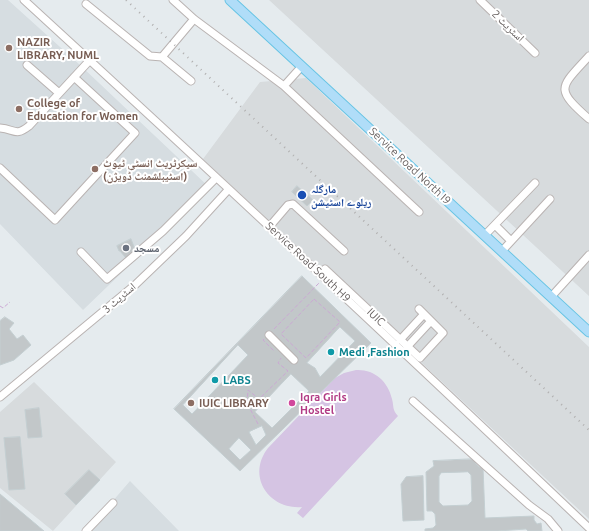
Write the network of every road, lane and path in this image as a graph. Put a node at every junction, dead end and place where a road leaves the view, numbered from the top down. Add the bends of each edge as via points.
1 (24, 0) edge
2 (173, 0) edge
3 (230, 0) edge
4 (480, 0) edge
5 (86, 4) dead end
6 (194, 19) junction
7 (535, 52) dead end
8 (589, 56) edge
9 (162, 57) junction
10 (90, 60) junction
11 (26, 65) dead end
12 (302, 66) junction
13 (74, 77) junction
14 (191, 81) dead end
15 (284, 86) junction
16 (59, 93) junction
17 (589, 119) edge
18 (0, 128) edge
19 (0, 168) edge
20 (216, 178) junction
21 (535, 183) dead end
22 (228, 190) junction
23 (550, 199) dead end
24 (419, 212) dead end
25 (495, 225) junction
26 (270, 226) junction
27 (485, 235) junction
28 (511, 241) junction
29 (344, 251) dead end
30 (502, 251) junction
31 (81, 252) dead end
32 (589, 256) edge
33 (324, 273) junction
34 (551, 297) junction
35 (10, 302) dead end
36 (0, 306) edge
37 (431, 321) junction
38 (589, 332) edge
39 (268, 334) junction
40 (282, 334) joint
41 (400, 340) junction
42 (408, 348) junction
43 (282, 358) junction
44 (294, 360) dead end
45 (285, 361) dead end
46 (0, 396) edge
47 (414, 401) dead end
48 (258, 424) dead end
49 (113, 503) dead end
50 (589, 528) edge
51 (86, 531) edge
52 (558, 531) edge

1 - 10 street, Service Road South H9
2 - 6 street
3 - 12 main road, Service Road North I9
4 - 7 street, اسٹریٹ 2
5 - 9 street via 150,56
6 - 9 street
6 - 15 street
8 - 17 street via 564,86 570,102
9 - 14 street
10 - 13 street
10 - 20 street, Service Road South H9
11 - 16 street
12 - 15 street
12 - 27 main road, Service Road North I9
13 - 16 street
13 - 19 street via 135,133 55,220
15 - 24 street
16 - 18 street via 21,132 14,133
20 - 22 street, Service Road South H9
20 - 31 street via 163,230 107,279
21 - 25 street
22 - 26 street, Service Road South H9
22 - 46 street, اسٹریٹ 3 via 186,236 135,285
23 - 28 street
25 - 27 street
25 - 28 street
26 - 29 street via 288,206 293,204
26 - 33 street, Service Road South H9
27 - 30 main road, Service Road North I9
28 - 30 street
30 - 34 main road, Service Road North I9
32 - 34 street
33 - 39 path
33 - 41 street, IUIC
33 - 50 street, Service Road South H9
34 - 38 main road, Service Road North I9
35 - 36 path via 3,308
37 - 41 street via 422,312
37 - 42 street
37 - 42 street via 443,333 420,358
39 - 43 path via 263,340
39 - 44 street
40 - 40 path via 314,299 340,322 306,358
41 - 42 street, IUIC
43 - 45 path
43 - 48 path via 278,363 288,371 259,399 248,390 247,403
47 - 52 street via 523,500 548,519
49 - 51 street

